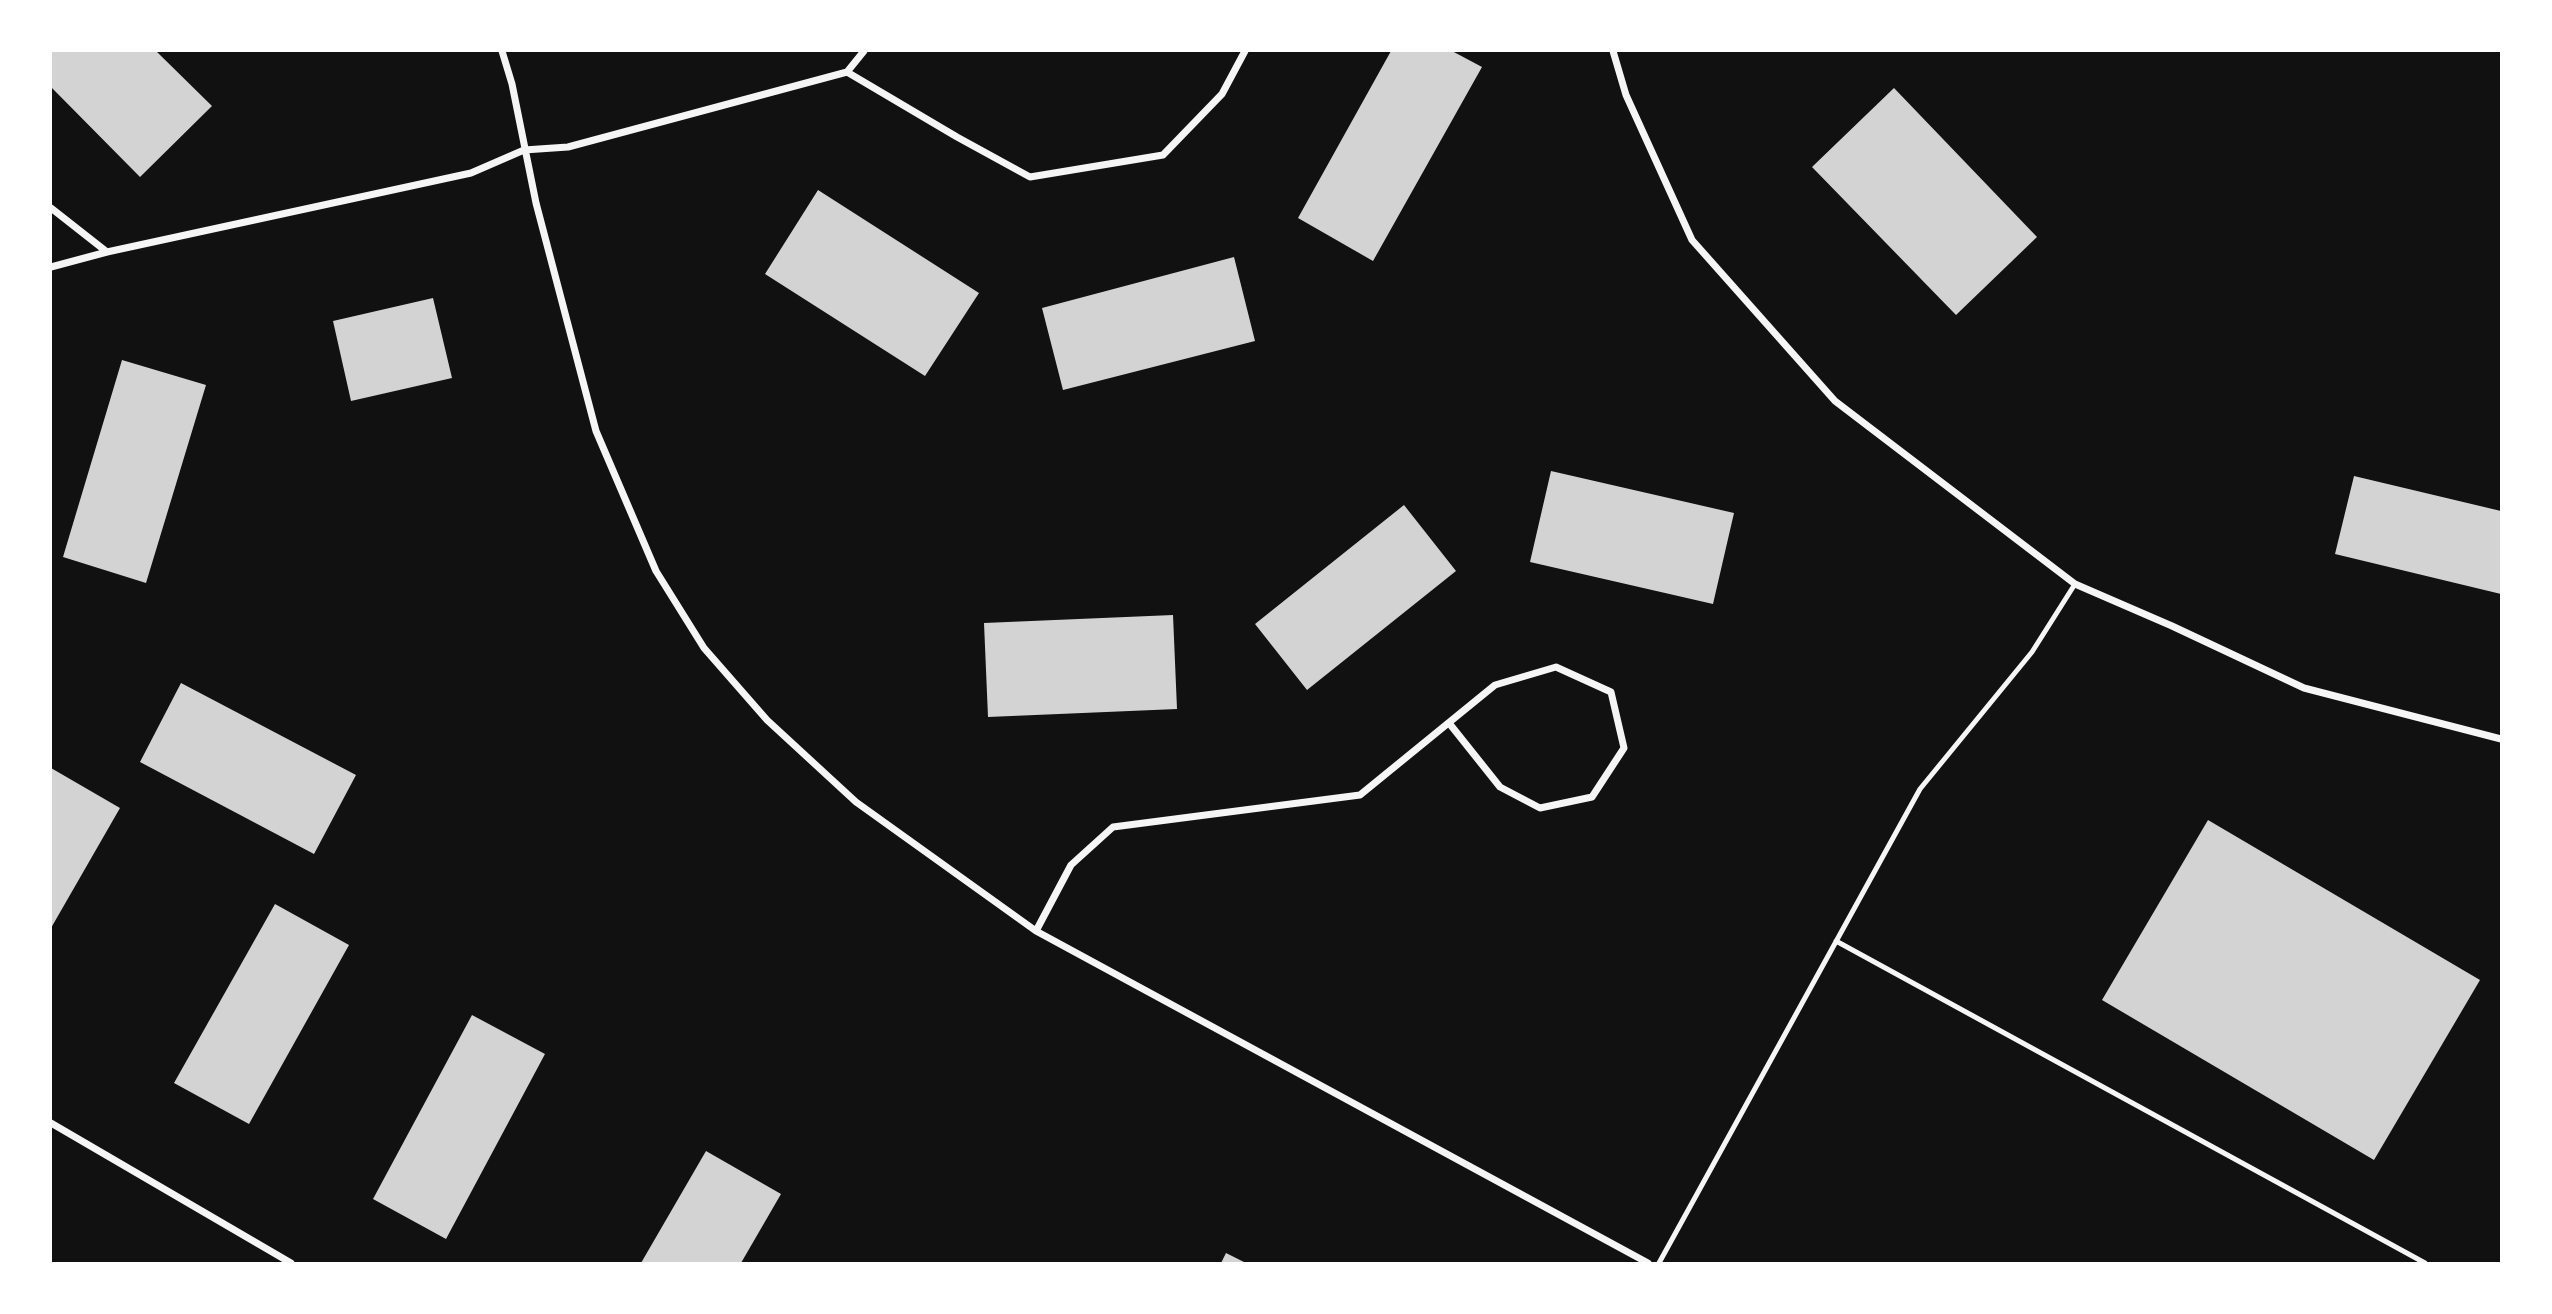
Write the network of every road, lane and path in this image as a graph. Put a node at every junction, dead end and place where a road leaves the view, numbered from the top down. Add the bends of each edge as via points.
1 (502, 51) edge
2 (863, 51) edge
3 (1245, 51) edge
4 (1613, 51) edge
5 (847, 72) junction
6 (524, 150) junction
7 (51, 208) edge
8 (107, 252) junction
9 (51, 267) edge
10 (2076, 584) junction
11 (1449, 723) junction
12 (2501, 739) edge
13 (1035, 931) junction
14 (1836, 941) junction
15 (51, 1123) edge
16 (290, 1263) edge
17 (1648, 1263) edge
18 (1659, 1263) edge
19 (2425, 1263) edge

1 - 6 street
2 - 5 street
3 - 5 street via 1222,94 1163,155 1030,177
4 - 10 street via 1626,94 1692,240 1835,401
5 - 6 street via 568,147
6 - 8 street via 471,173
6 - 13 street via 596,431 656,571 704,648 767,720 856,803
7 - 8 street
8 - 9 street
10 - 12 street via 2304,688
10 - 14 lane via 2032,652 1920,789
11 - 11 street via 1495,685 1556,667 1611,692 1624,748 1592,797 1541,808 1500,787
11 - 13 street via 1360,795 1112,827 1071,865
13 - 17 street
14 - 18 lane
14 - 19 lane
15 - 16 street

